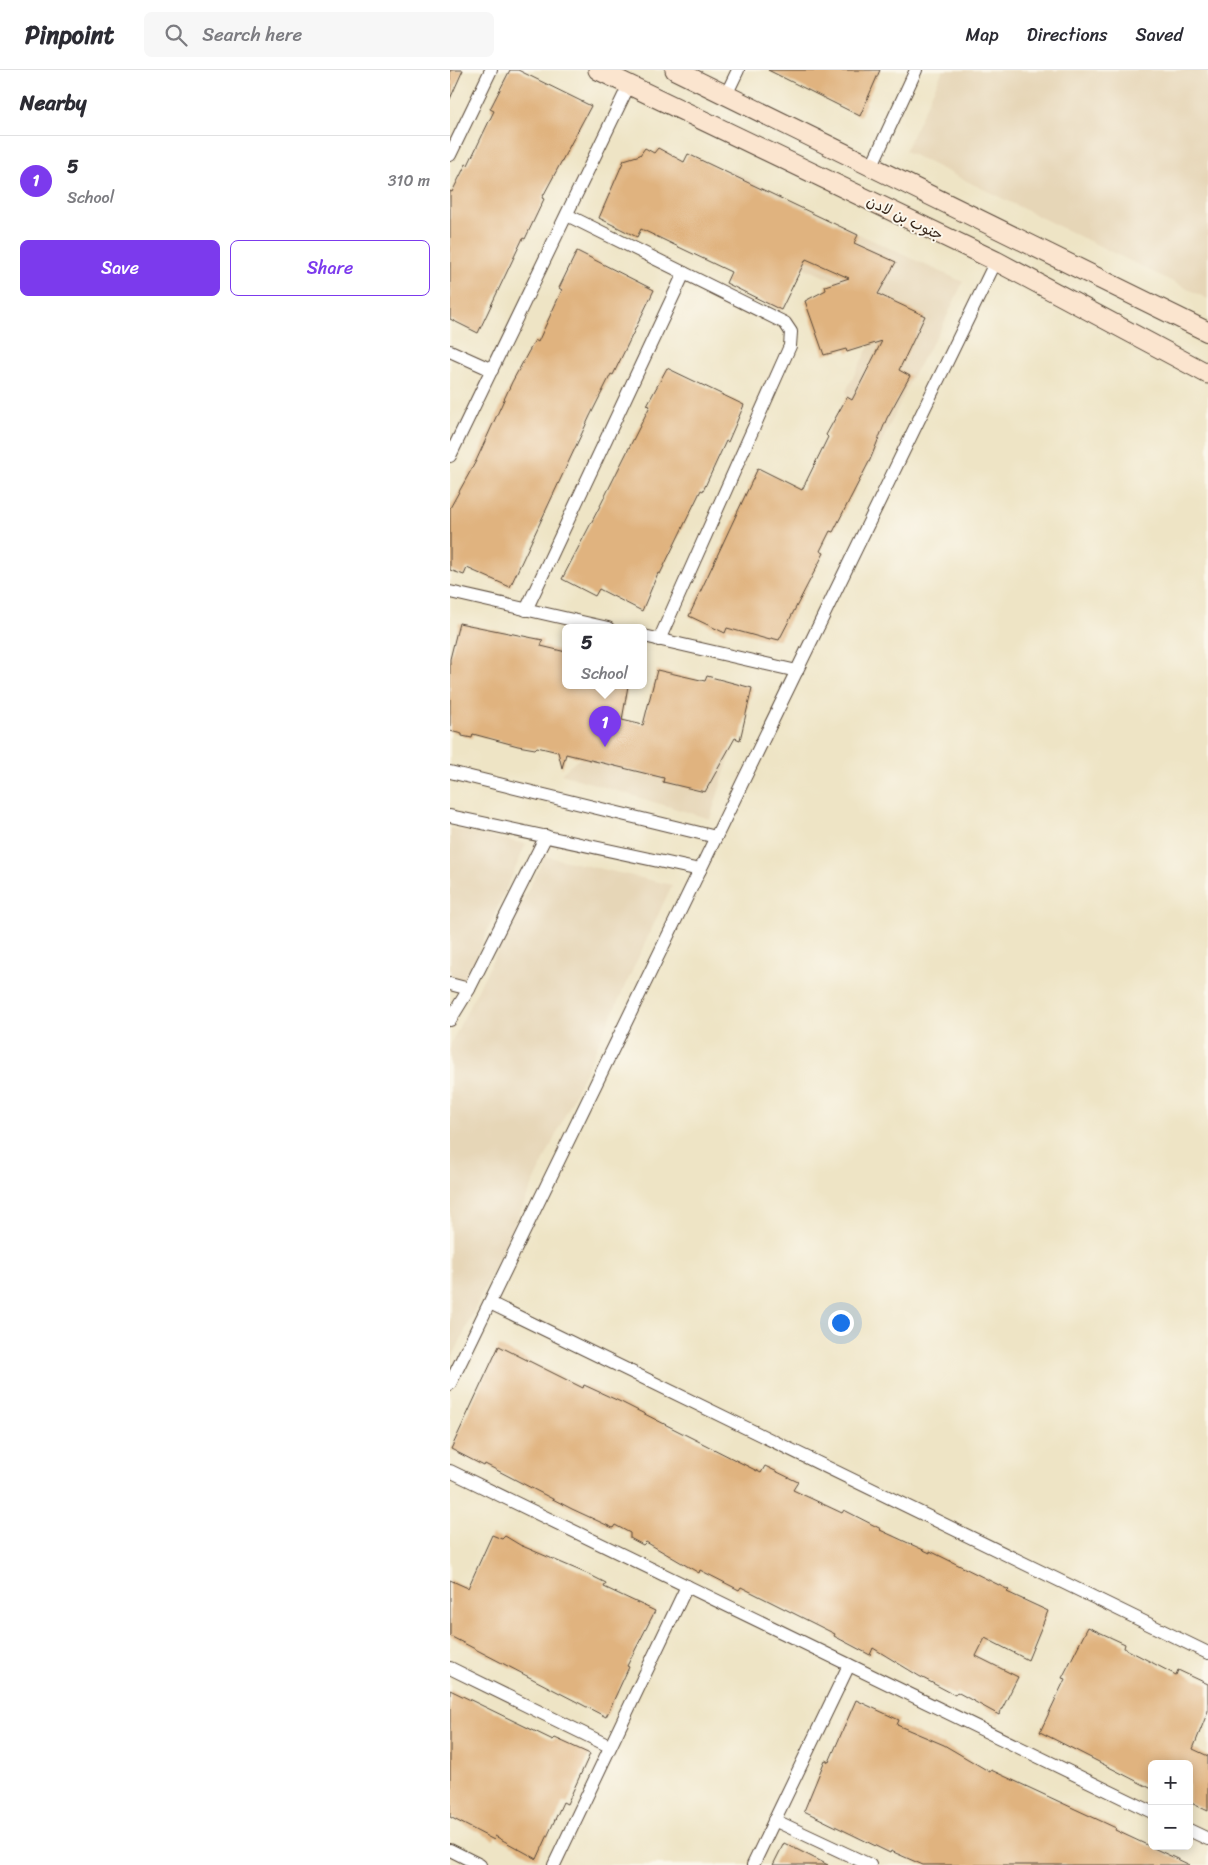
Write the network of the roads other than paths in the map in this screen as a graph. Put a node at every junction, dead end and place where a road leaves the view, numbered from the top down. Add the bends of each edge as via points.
1 (491, 70) edge
2 (598, 70) edge
3 (675, 70) edge
4 (738, 70) edge
5 (916, 70) edge
6 (629, 85) junction
7 (726, 95) junction
8 (450, 155) edge
9 (872, 165) junction
10 (567, 214) junction
11 (996, 261) junction
12 (684, 273) junction
13 (1208, 332) edge
14 (450, 350) edge
15 (492, 370) junction
16 (1208, 374) edge
17 (450, 456) edge
18 (450, 592) edge
19 (526, 610) junction
20 (590, 624) edge
21 (647, 637) edge
22 (659, 640) junction
23 (797, 671) junction
24 (450, 772) edge
25 (450, 816) edge
26 (546, 836) junction
27 (716, 837) junction
28 (700, 870) junction
29 (450, 984) edge
30 (469, 989) junction
31 (450, 1020) edge
32 (490, 1303) junction
33 (450, 1384) edge
34 (450, 1471) edge
35 (687, 1586) junction
36 (1208, 1652) edge
37 (849, 1665) junction
38 (450, 1668) edge
39 (609, 1746) junction
40 (1148, 1810) edge
41 (774, 1820) junction
42 (1193, 1832) edge
43 (1208, 1839) edge
44 (450, 1850) edge
45 (480, 1865) edge
46 (554, 1865) edge
47 (753, 1865) edge
48 (870, 1865) edge

1 - 8 street
2 - 6 street, جنوب بن لادن
3 - 7 street
4 - 7 street
5 - 9 street
6 - 10 street
6 - 11 street, جنوب بن لادن
7 - 9 street
9 - 13 street
10 - 12 street
10 - 15 street
11 - 16 street, جنوب بن لادن
11 - 23 street
12 - 19 street
12 - 22 street via 785,323 791,332 790,346
14 - 15 street
15 - 17 street
18 - 19 street
19 - 20 street
21 - 22 street
22 - 23 street
23 - 27 street
24 - 27 street
25 - 26 street
26 - 28 street
26 - 30 street
27 - 28 street
28 - 32 street
29 - 30 street
30 - 31 street
32 - 33 street
32 - 36 street
34 - 35 street
35 - 37 street
35 - 39 street
37 - 40 street
37 - 41 street
38 - 39 street
39 - 46 street
41 - 47 street
41 - 48 street
42 - 43 street
44 - 45 street

